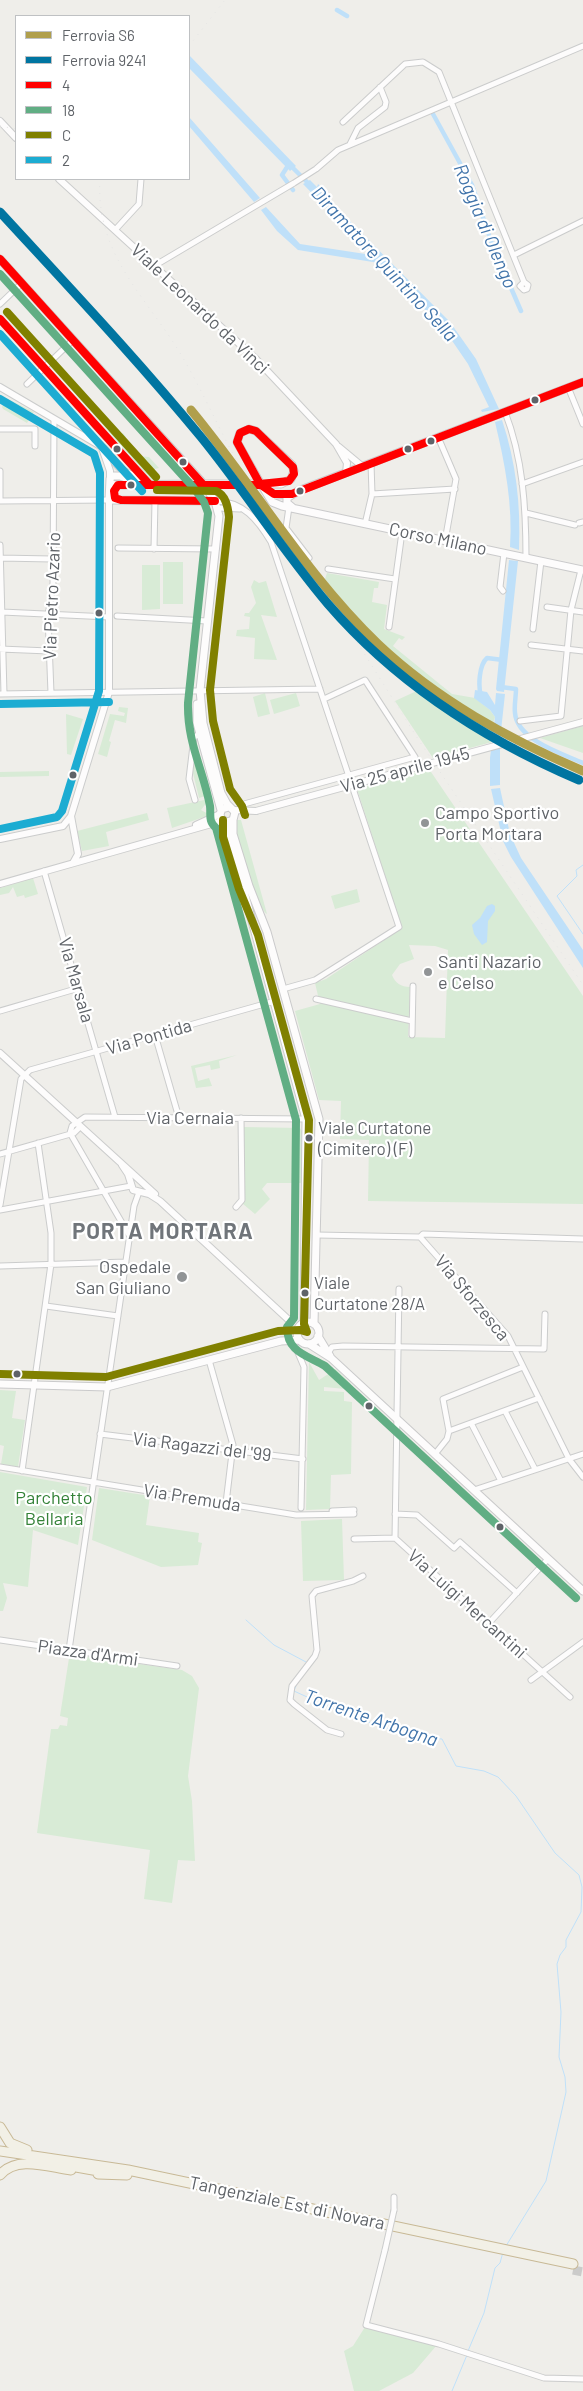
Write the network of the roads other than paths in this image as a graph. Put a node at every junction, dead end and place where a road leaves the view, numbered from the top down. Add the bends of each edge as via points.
1 (583, 46) edge
2 (380, 88) junction
3 (452, 103) junction
4 (0, 121) edge
5 (343, 122) dead end
6 (15, 137) edge
7 (350, 144) junction
8 (60, 180) edge
9 (141, 180) edge
10 (583, 221) edge
11 (115, 230) junction
12 (514, 256) junction
13 (0, 259) edge
14 (154, 266) junction
15 (524, 282) dead end
16 (22, 284) junction
17 (0, 304) edge
18 (0, 319) edge
19 (73, 340) junction
20 (44, 367) junction
21 (583, 382) edge
22 (27, 384) dead end
23 (0, 387) edge
24 (568, 387) junction
25 (505, 412) junction
26 (54, 419) junction
27 (583, 424) edge
28 (0, 429) edge
29 (438, 437) junction
30 (336, 444) junction
31 (35, 446) dead end
32 (102, 447) junction
33 (583, 462) edge
34 (371, 463) junction
35 (362, 467) junction
36 (0, 471) edge
37 (140, 473) junction
38 (346, 473) junction
39 (112, 484) junction
40 (140, 484) junction
41 (149, 484) junction
42 (522, 484) junction
43 (455, 490) junction
44 (266, 492) junction
45 (292, 494) junction
46 (372, 494) junction
47 (54, 500) junction
48 (109, 500) junction
49 (121, 500) junction
50 (155, 500) junction
51 (0, 501) edge
52 (217, 504) junction
53 (291, 507) junction
54 (526, 513) junction
55 (579, 523) edge
56 (365, 524) junction
57 (402, 532) junction
58 (445, 541) junction
59 (0, 545) edge
60 (118, 548) dead end
61 (154, 549) junction
62 (216, 549) junction
63 (505, 553) junction
64 (522, 557) junction
65 (0, 558) edge
66 (309, 558) dead end
67 (52, 559) dead end
68 (541, 561) junction
69 (328, 569) dead end
70 (582, 570) edge
71 (395, 579) junction
72 (503, 591) dead end
73 (547, 607) dead end
74 (1, 610) edge
75 (571, 610) junction
76 (583, 612) edge
77 (48, 613) junction
78 (117, 616) dead end
79 (109, 617) junction
80 (207, 621) junction
81 (389, 627) dead end
82 (533, 629) dead end
83 (531, 645) dead end
84 (1, 649) edge
85 (567, 649) junction
86 (49, 651) junction
87 (583, 651) edge
88 (317, 678) junction
89 (320, 688) junction
90 (308, 689) junction
91 (200, 690) junction
92 (109, 692) junction
93 (51, 693) junction
94 (2, 694) edge
95 (324, 699) junction
96 (520, 721) dead end
97 (583, 722) edge
98 (200, 734) junction
99 (349, 775) junction
100 (195, 800) dead end
101 (244, 804) dead end
102 (233, 814) junction
103 (71, 816) junction
104 (222, 817) junction
105 (63, 826) junction
106 (72, 827) junction
107 (0, 839) edge
108 (78, 854) junction
109 (73, 863) junction
110 (44, 871) junction
111 (0, 884) edge
112 (413, 986) dead end
113 (79, 988) junction
114 (284, 989) junction
115 (316, 1000) dead end
116 (275, 1001) junction
117 (0, 1011) edge
118 (412, 1021) junction
119 (155, 1035) junction
120 (412, 1035) dead end
121 (96, 1052) junction
122 (0, 1053) edge
123 (24, 1076) junction
124 (115, 1117) junction
125 (179, 1118) junction
126 (241, 1118) junction
127 (306, 1119) junction
128 (78, 1124) junction
129 (70, 1133) junction
130 (38, 1142) junction
131 (9, 1152) junction
132 (0, 1154) edge
133 (122, 1165) junction
134 (131, 1187) junction
135 (140, 1187) junction
136 (102, 1191) junction
137 (46, 1201) junction
138 (0, 1205) edge
139 (134, 1206) junction
140 (236, 1207) dead end
141 (0, 1210) edge
142 (130, 1235) junction
143 (316, 1235) junction
144 (420, 1237) junction
145 (583, 1239) edge
146 (126, 1262) junction
147 (52, 1264) junction
148 (0, 1266) edge
149 (399, 1289) dead end
150 (46, 1306) junction
151 (545, 1314) dead end
152 (118, 1316) junction
153 (291, 1322) joint
154 (314, 1324) junction
155 (299, 1330) junction
156 (318, 1336) junction
157 (309, 1344) junction
158 (398, 1347) junction
159 (296, 1348) dead end
160 (513, 1348) junction
161 (330, 1356) junction
162 (209, 1360) junction
163 (523, 1367) junction
164 (0, 1384) edge
165 (34, 1385) junction
166 (107, 1387) junction
167 (539, 1398) junction
168 (505, 1411) junction
169 (397, 1420) junction
170 (471, 1423) junction
171 (449, 1431) junction
172 (100, 1434) junction
173 (233, 1450) junction
174 (434, 1454) junction
175 (583, 1454) edge
176 (303, 1459) junction
177 (569, 1459) junction
178 (0, 1468) edge
179 (534, 1469) junction
180 (22, 1471) junction
181 (583, 1478) edge
182 (501, 1481) junction
183 (93, 1483) junction
184 (474, 1490) junction
185 (226, 1503) junction
186 (301, 1508) junction
187 (291, 1513) junction
188 (395, 1514) junction
189 (395, 1538) junction
190 (354, 1539) dead end
191 (548, 1559) junction
192 (363, 1576) dead end
193 (583, 1591) edge
194 (517, 1593) junction
195 (489, 1623) junction
196 (0, 1640) edge
197 (583, 1642) edge
198 (69, 1650) junction
199 (177, 1666) dead end
200 (543, 1672) junction
201 (531, 1680) dead end
202 (570, 1697) dead end
203 (341, 1734) dead end
204 (0, 2127) edge
205 (0, 2152) edge
206 (0, 2157) edge
207 (127, 2173) junction
208 (0, 2175) edge
209 (394, 2197) dead end
210 (573, 2267) tunnel mouth
211 (583, 2379) edge

1 - 3 street
2 - 3 street via 406,64 422,62 439,72
2 - 5 street
2 - 7 street via 385,107 358,128
3 - 7 street
3 - 12 street
4 - 6 street
7 - 14 street via 287,188
8 - 11 street, Viale Leonardo da Vinci
9 - 11 street via 139,204
10 - 12 street
11 - 14 street, Viale Leonardo da Vinci
12 - 15 street
13 - 16 main road
14 - 30 street, Viale Leonardo da Vinci via 256,359
16 - 17 street
16 - 19 main road
18 - 20 street
19 - 20 street
19 - 52 main road via 201,481
20 - 22 street
20 - 37 street
21 - 24 main road
23 - 26 street
24 - 25 main road
24 - 27 street
25 - 29 main road
25 - 42 street via 517,451
26 - 32 street
26 - 47 street, Via Pietro Azario
28 - 31 street via 35,428
29 - 34 main road
29 - 43 street via 455,476
30 - 35 street, Viale Leonardo da Vinci
30 - 38 street, Viale Leonardo da Vinci via 347,463
32 - 37 street via 123,470 136,477
32 - 39 street
33 - 42 street
34 - 35 main road
34 - 46 street
35 - 38 main road
36 - 51 street
37 - 41 street
38 - 45 main road
39 - 40 main road
39 - 40 main road via 112,476 118,475
39 - 48 main road
39 - 49 main road via 114,495
40 - 41 main road
41 - 44 main road, bridge via 191,484 281,484 291,479 292,465 256,431 249,429 240,433 237,442 259,481
42 - 54 street
43 - 46 street
43 - 58 street
44 - 45 main road
44 - 53 main road, Corso Milano via 277,504
45 - 53 main road via 286,501
46 - 56 street
47 - 48 street
47 - 51 street
47 - 77 street, Via Pietro Azario via 53,583
48 - 49 main road
48 - 79 street
49 - 50 main road
50 - 52 main road
50 - 61 street
52 - 62 main road
52 - 88 street via 228,501 244,509 256,519 271,542
53 - 56 main road, Corso Milano
53 - 66 street via 286,528
54 - 55 street
54 - 64 street
56 - 57 main road, Corso Milano
57 - 58 main road, Corso Milano
57 - 71 street
58 - 63 main road, Corso Milano
59 - 65 street
60 - 61 street
61 - 62 street
62 - 80 main road
63 - 64 main road, Corso Milano
63 - 72 street via 500,587
64 - 68 main road, Corso Milano
65 - 67 street
65 - 74 street
68 - 70 main road, Corso Milano
68 - 82 street
69 - 71 street
70 - 75 street
71 - 81 street
73 - 75 street
74 - 77 street
74 - 84 street
75 - 76 street
75 - 85 street
77 - 79 street
77 - 86 street, Via Pietro Azario
78 - 80 street
79 - 92 street
80 - 91 main road
83 - 85 street
84 - 86 street
84 - 94 street
85 - 87 street
85 - 96 street via 561,716
86 - 93 street, Via Pietro Azario
88 - 89 street
88 - 90 street
89 - 90 street
89 - 95 street
90 - 91 street
91 - 92 street
91 - 98 main road via 197,723
91 - 102 main road via 203,722 222,793
92 - 93 street
92 - 103 street
93 - 94 street
95 - 99 street
95 - 99 street via 365,680 415,756
97 - 102 street, Via 25 aprile 1945, bridge via 256,811
98 - 100 street via 194,738 189,778
98 - 104 main road
99 - 101 street
99 - 114 street via 399,927 315,980
102 - 104 main road
102 - 104 main road
102 - 114 main road via 234,834
103 - 105 street
103 - 106 street
104 - 108 street via 88,857
104 - 109 street
104 - 116 main road
105 - 106 street
105 - 107 street
106 - 108 street
108 - 109 street
109 - 110 street
110 - 111 street
110 - 113 street, Via Marsala
112 - 118 street
113 - 117 street
113 - 121 street, Via Marsala
114 - 143 main road via 319,1119
115 - 118 street
116 - 119 street, Via Pontida
116 - 127 main road
118 - 120 street
119 - 121 street, Via Pontida
119 - 125 street
121 - 123 street, Via Pontida via 30,1070
121 - 124 street, Via Marsala
122 - 123 street
123 - 128 street
123 - 131 street via 20,1079
124 - 125 street, Via Cernaia
124 - 128 street, Via Cernaia via 85,1117
125 - 126 street, Via Cernaia
126 - 127 street, Via Cernaia
126 - 140 street via 242,1200
127 - 155 main road
128 - 129 street via 74,1133
128 - 133 street
129 - 130 street
129 - 136 street
130 - 131 street
130 - 137 street
131 - 132 street
131 - 138 street
133 - 134 street
133 - 135 street
134 - 135 street
134 - 135 street via 134,1181
134 - 136 street
134 - 139 street
135 - 139 street
135 - 153 street via 160,1201
136 - 137 street
136 - 142 street
137 - 141 street
137 - 147 street
139 - 142 street
142 - 146 street
143 - 144 street
143 - 154 main road
144 - 145 street via 423,1234
144 - 160 street, Via Sforzesca via 508,1336
146 - 147 street
146 - 152 street
147 - 148 street
147 - 150 street
149 - 158 street
150 - 152 street
150 - 165 street
151 - 160 street via 544,1348
152 - 166 street
153 - 155 main road
154 - 155 main road
154 - 156 main road
155 - 157 main road
155 - 162 main road via 281,1341
156 - 157 main road
156 - 161 main road
157 - 161 main road
158 - 160 street
158 - 161 street via 332,1347
158 - 169 street
159 - 176 street via 304,1367
160 - 163 street, Via Sforzesca
161 - 169 main road
162 - 166 main road
162 - 173 street
163 - 167 street, Via Sforzesca
163 - 171 street via 443,1399
164 - 165 main road
165 - 166 main road
165 - 180 street
166 - 172 street
167 - 168 street
167 - 177 street, Via Sforzesca
168 - 170 street
168 - 179 street
169 - 174 main road
169 - 188 street
170 - 171 street
170 - 182 street
171 - 174 street via 447,1439
172 - 173 street, Via Ragazzi del '99
172 - 183 street
173 - 176 street, Via Ragazzi del '99
173 - 185 street
174 - 184 main road
175 - 177 street
176 - 186 street
177 - 179 street
177 - 181 street, Via Sforzesca
178 - 180 street, Via Premuda
179 - 182 street
180 - 183 street, Via Premuda
182 - 184 street
183 - 185 street, Via Premuda
183 - 198 street
184 - 191 main road
185 - 187 street, Via Premuda
186 - 187 street
186 - 187 street, Via Premuda via 305,1512 354,1512
188 - 189 street
188 - 194 street via 417,1515 454,1548 460,1542
189 - 190 street, Via Luigi Mercantini
189 - 195 street, Via Luigi Mercantini
191 - 193 main road
191 - 194 street
192 - 203 street via 316,1591 312,1596 317,1650 292,1686 290,1700 327,1730
194 - 195 street
195 - 200 street, Via Luigi Mercantini
196 - 198 street, Piazza d'Armi
197 - 200 street
198 - 199 street, Piazza d'Armi
200 - 201 street
200 - 202 street, Via Luigi Mercantini
204 - 207 highway via 10,2143 22,2149 100,2161
205 - 207 highway, Tangenziale Est di Novara
206 - 207 highway, Tangenziale Est di Novara
207 - 208 highway via 103,2175 21,2164
207 - 210 highway, Tangenziale Est di Novara
209 - 211 street, bridge via 394,2210 366,2325 544,2378

